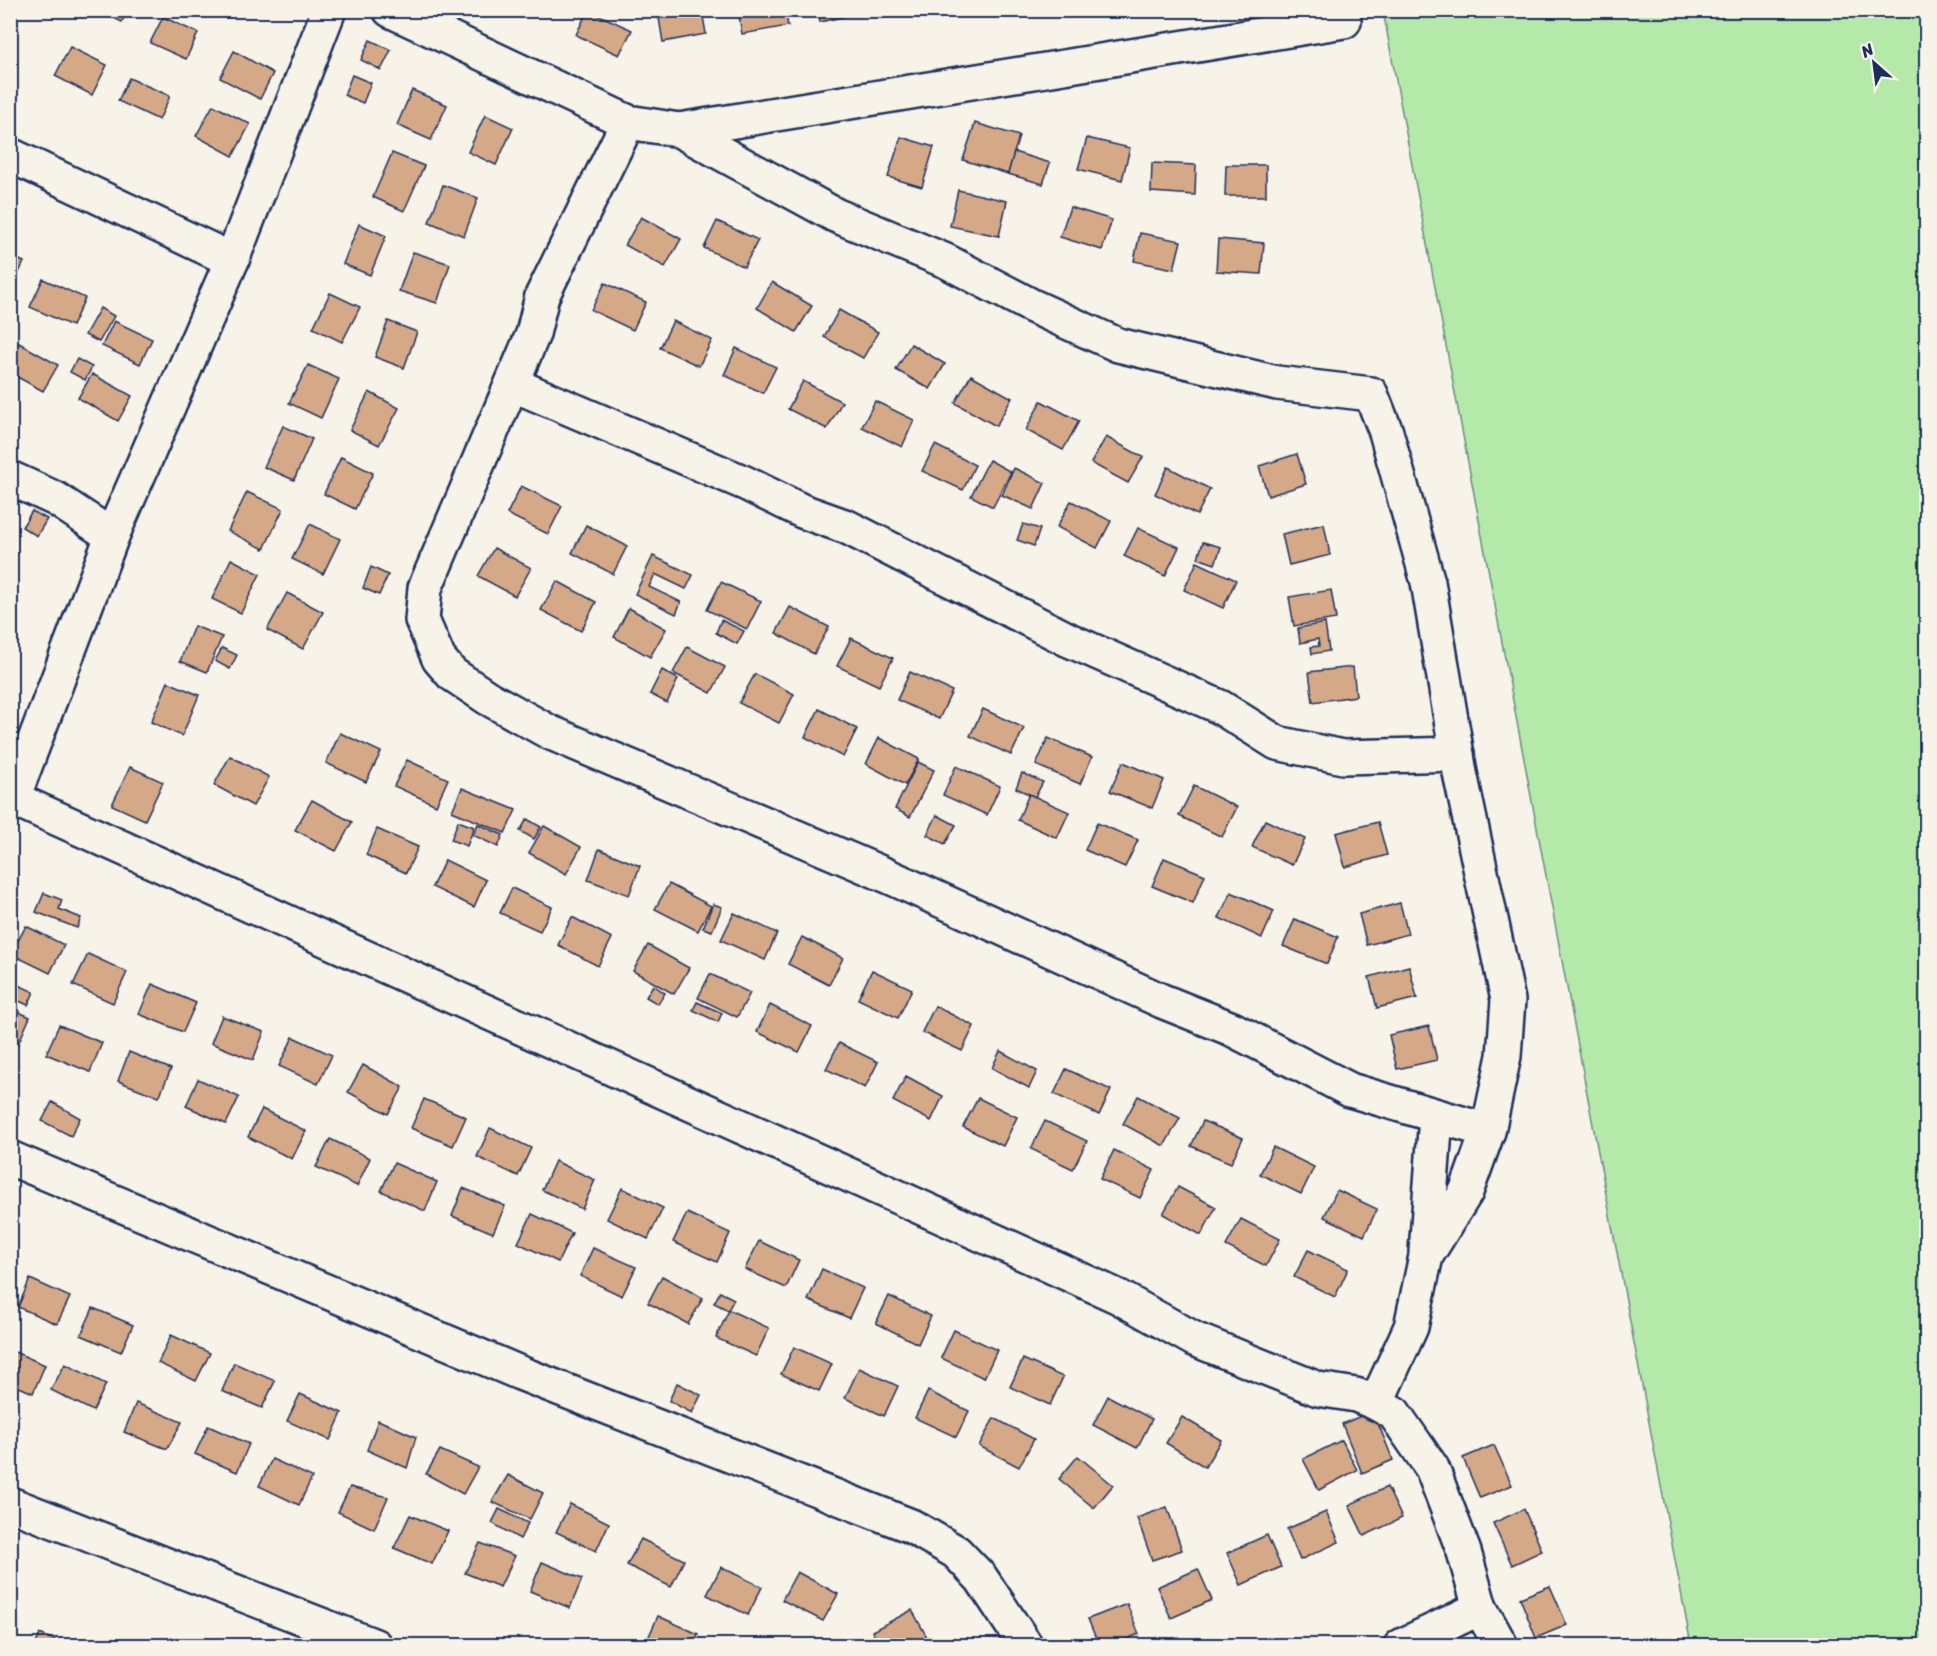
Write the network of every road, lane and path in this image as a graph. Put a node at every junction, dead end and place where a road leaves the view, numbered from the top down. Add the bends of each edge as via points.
1 (329, 10) edge
2 (390, 10) edge
3 (1344, 21) dead end
4 (628, 122) junction
5 (679, 130) junction
6 (10, 155) edge
7 (232, 260) junction
8 (512, 384) junction
9 (10, 478) edge
10 (112, 536) junction
11 (1457, 754) junction
12 (12, 802) edge
13 (1436, 1116) junction
14 (1488, 1131) junction
15 (10, 1158) edge
16 (1426, 1256) junction
17 (1376, 1403) junction
18 (10, 1504) edge
19 (1480, 1608) junction
20 (375, 1646) edge
21 (1026, 1646) edge
22 (1401, 1646) edge
23 (1501, 1646) edge

1 - 7 street
2 - 4 street
3 - 5 street
4 - 5 street
4 - 8 street via 542,296 533,334
5 - 11 street via 835,215 946,261 1118,345 1277,383 1371,394 1386,432 1428,582
6 - 7 street
7 - 10 street
8 - 11 street via 802,511 847,526 1069,640 1220,707 1277,742 1343,757
8 - 13 street via 425,588 422,620 439,659 453,674 549,732 888,876 1232,1029 1350,1090
9 - 10 street via 56,499
10 - 12 street
11 - 14 street via 1508,1000 1504,1056
12 - 17 street via 1030,1256 1119,1297 1194,1340 1318,1389 1356,1395
13 - 14 street
13 - 16 street
14 - 16 street via 1466,1192
15 - 21 street via 520,1373 911,1526 956,1552 981,1578
16 - 17 street via 1411,1327
17 - 19 street via 1394,1413 1432,1468 1464,1552
18 - 20 street
19 - 22 street
19 - 23 street

